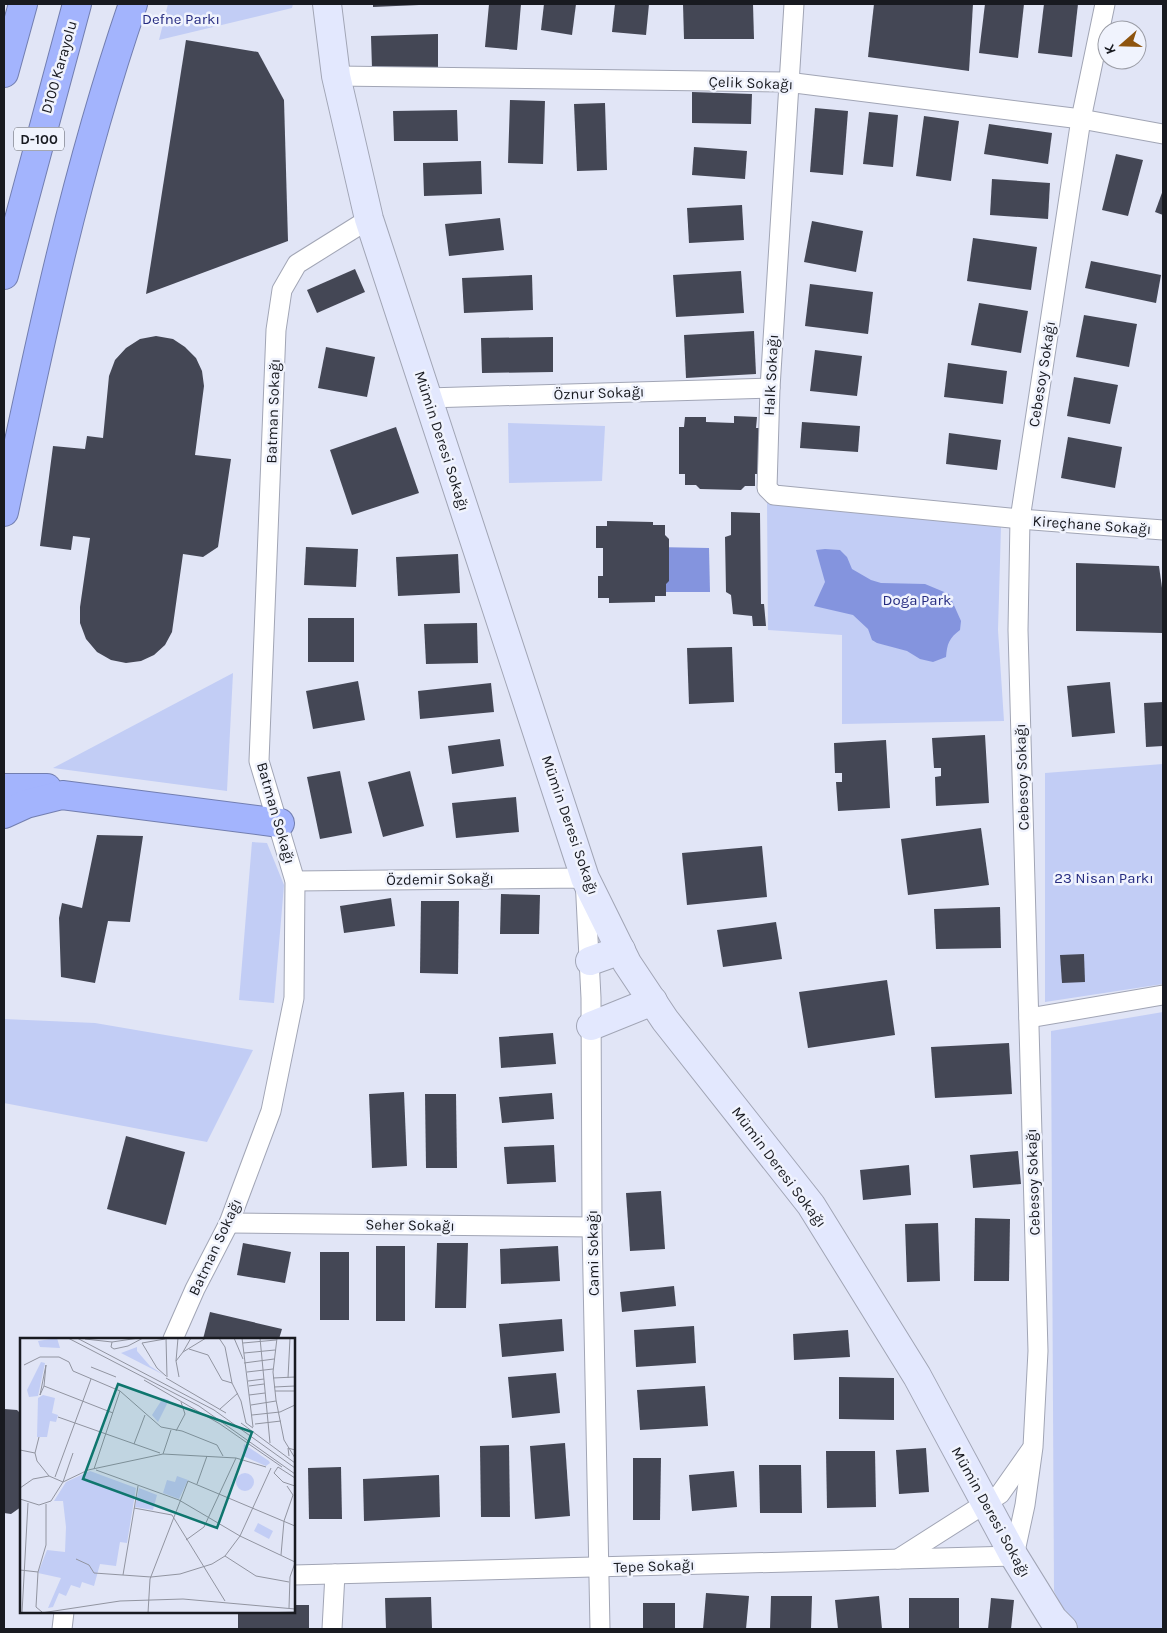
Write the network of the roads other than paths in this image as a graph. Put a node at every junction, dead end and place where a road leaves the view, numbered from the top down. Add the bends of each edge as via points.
1 (23, 4) edge
2 (77, 4) edge
3 (133, 4) edge
4 (327, 4) edge
5 (794, 4) edge
6 (1105, 4) edge
7 (4, 73) edge
8 (336, 76) junction
9 (787, 82) junction
10 (1081, 119) junction
11 (1163, 134) edge
12 (369, 219) junction
13 (4, 275) edge
14 (770, 388) junction
15 (428, 398) junction
16 (4, 512) edge
17 (1020, 520) junction
18 (1163, 530) edge
19 (4, 788) edge
20 (81, 792) junction
21 (4, 814) edge
22 (277, 816) junction
23 (585, 878) junction
24 (295, 881) junction
25 (621, 950) junction
26 (590, 962) junction
27 (1163, 995) edge
28 (653, 1001) junction
29 (1029, 1018) junction
30 (592, 1026) junction
31 (229, 1223) junction
32 (592, 1227) junction
33 (173, 1338) edge
34 (1033, 1447) junction
35 (993, 1499) junction
36 (1025, 1505) junction
37 (1014, 1556) junction
38 (898, 1559) junction
39 (600, 1567) junction
40 (335, 1574) junction
41 (295, 1575) edge
42 (64, 1613) edge
43 (62, 1629) edge
44 (332, 1629) edge
45 (600, 1629) edge
46 (1063, 1629) edge

1 - 7 highway
2 - 13 highway, D100 Karayolu / D-100
3 - 16 highway via 78,182 32,374
4 - 8 street, Mümin Deresi Sokağı
5 - 9 street, Halk Sokağı
6 - 10 street, Cebesoy Sokağı
8 - 9 street, Çelik Sokağı
8 - 12 street, Mümin Deresi Sokağı
9 - 10 street, Çelik Sokağı
9 - 14 street, Halk Sokağı
10 - 11 street, Çelik Sokağı
10 - 17 street, Cebesoy Sokağı
12 - 15 street, Mümin Deresi Sokağı
12 - 22 street, Batman Sokağı via 296,264 282,290 276,330 259,761
14 - 15 street, Öznur Sokağı
14 - 17 street, Halk Sokağı via 765,482 774,495
15 - 23 street, Mümin Deresi Sokağı
17 - 18 street, Kireçhane Sokağı
17 - 29 street, Cebesoy Sokağı via 1018,630
19 - 20 highway
20 - 21 highway via 26,804
20 - 22 highway
22 - 24 street, Batman Sokağı
23 - 24 street, Özdemir Sokağı
23 - 25 street, Mümin Deresi Sokağı
23 - 26 street, Cami Sokağı
24 - 31 street, Batman Sokağı via 294,998 271,1111
25 - 26 street
25 - 28 street, Mümin Deresi Sokağı
26 - 30 street, Cami Sokağı
27 - 29 street
28 - 30 street
28 - 35 street, Mümin Deresi Sokağı via 812,1205
29 - 34 street, Cebesoy Sokağı via 1038,1351
30 - 32 street, Cami Sokağı
31 - 32 street, Seher Sokağı
31 - 33 street, Batman Sokağı
32 - 39 street, Cami Sokağı
34 - 35 street
34 - 36 street, Cebesoy Sokağı
35 - 36 street via 1013,1494
35 - 37 street, Mümin Deresi Sokağı
35 - 38 street
36 - 37 street, Cebesoy Sokağı
37 - 38 street, Tepe Sokağı
37 - 46 street, Mümin Deresi Sokağı via 1053,1619
38 - 39 street, Tepe Sokağı
39 - 40 street, Tepe Sokağı
39 - 45 street, Cami Sokağı
40 - 41 street, Tepe Sokağı
40 - 44 street
42 - 43 street

